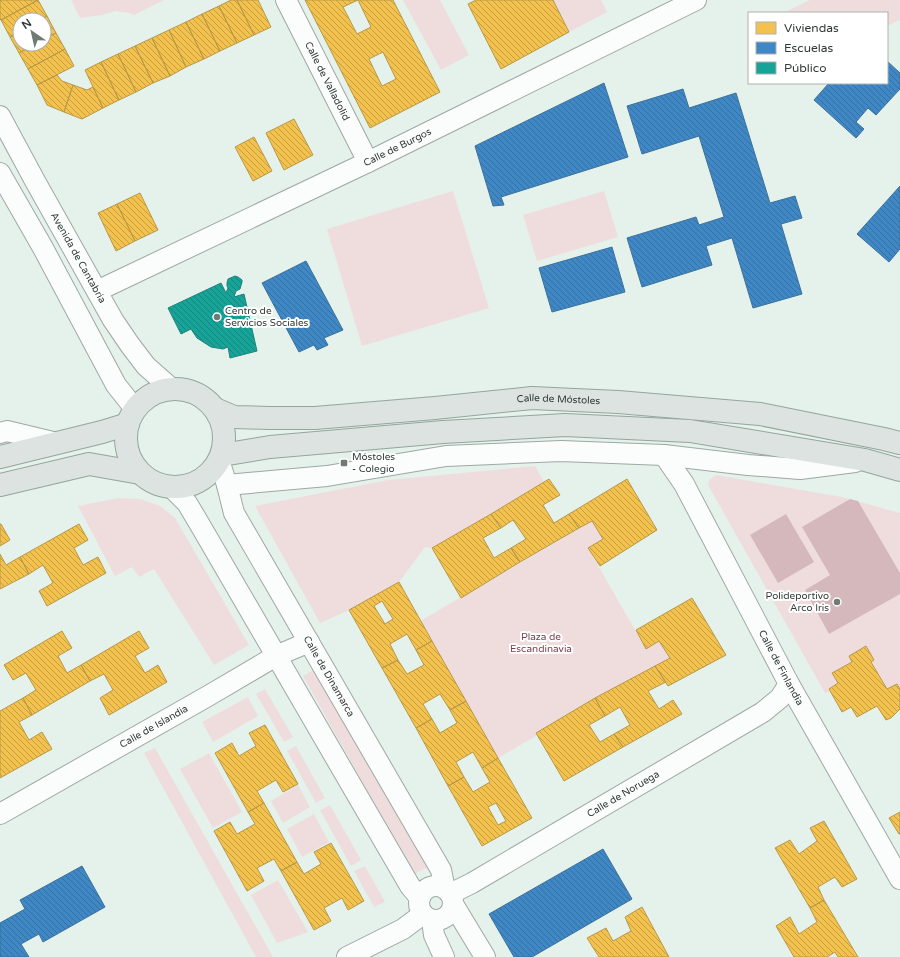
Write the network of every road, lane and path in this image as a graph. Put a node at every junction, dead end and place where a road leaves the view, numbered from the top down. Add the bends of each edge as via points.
1 (286, 0) edge
2 (696, 0) edge
3 (0, 116) edge
4 (368, 162) junction
5 (0, 173) edge
6 (97, 292) junction
7 (172, 389) junction
8 (215, 409) junction
9 (132, 417) junction
10 (0, 433) edge
11 (57, 443) junction
12 (900, 443) edge
13 (664, 454) junction
14 (0, 457) edge
15 (220, 458) junction
16 (865, 460) junction
17 (900, 470) edge
18 (140, 473) junction
19 (0, 485) edge
20 (227, 485) junction
21 (171, 487) junction
22 (309, 642) junction
23 (276, 656) junction
24 (789, 684) junction
25 (0, 814) edge
26 (900, 879) edge
27 (449, 895) junction
28 (425, 911) junction
29 (347, 957) edge
30 (444, 957) edge
31 (485, 957) edge

1 - 4 street, Calle de Valladolid
2 - 4 street, Calle de Burgos
3 - 6 street, Avenida de Cantabria
4 - 6 street, Calle de Burgos
5 - 9 street via 43,248
6 - 7 street, Avenida de Cantabria via 113,320 146,366
7 - 8 main road via 188,390 203,397
7 - 9 main road via 151,395
8 - 12 main road, Calle de Móstoles via 234,416 315,418 532,398 618,402 760,414
8 - 15 main road via 222,423 225,439
9 - 11 main road via 102,432
9 - 18 main road via 126,442 130,459
10 - 11 street via 7,431
11 - 14 main road
13 - 16 street via 800,469
13 - 20 street via 561,451 446,456 327,476
13 - 24 street, Calle de Finlandia via 684,484
15 - 16 main road via 270,447 443,432 565,425 690,431
15 - 20 street, Calle de Dinamarca
15 - 21 main road via 211,472 199,481 186,486
16 - 17 main road
18 - 19 main road via 89,464
18 - 21 main road via 159,484
20 - 22 street, Calle de Dinamarca via 234,513
21 - 23 street via 187,503
22 - 23 street, Calle de Islandia
22 - 27 street, Calle de Dinamarca via 442,870
23 - 25 street, Calle de Islandia
23 - 28 street
24 - 26 street, Calle de Finlandia
24 - 27 street, Calle de Noruega via 780,698 763,712
27 - 28 street via 437,886 430,888 426,891
27 - 28 street via 452,908 444,918 438,920
27 - 31 street, Calle de Dinamarca
28 - 29 street via 403,929
28 - 30 street

